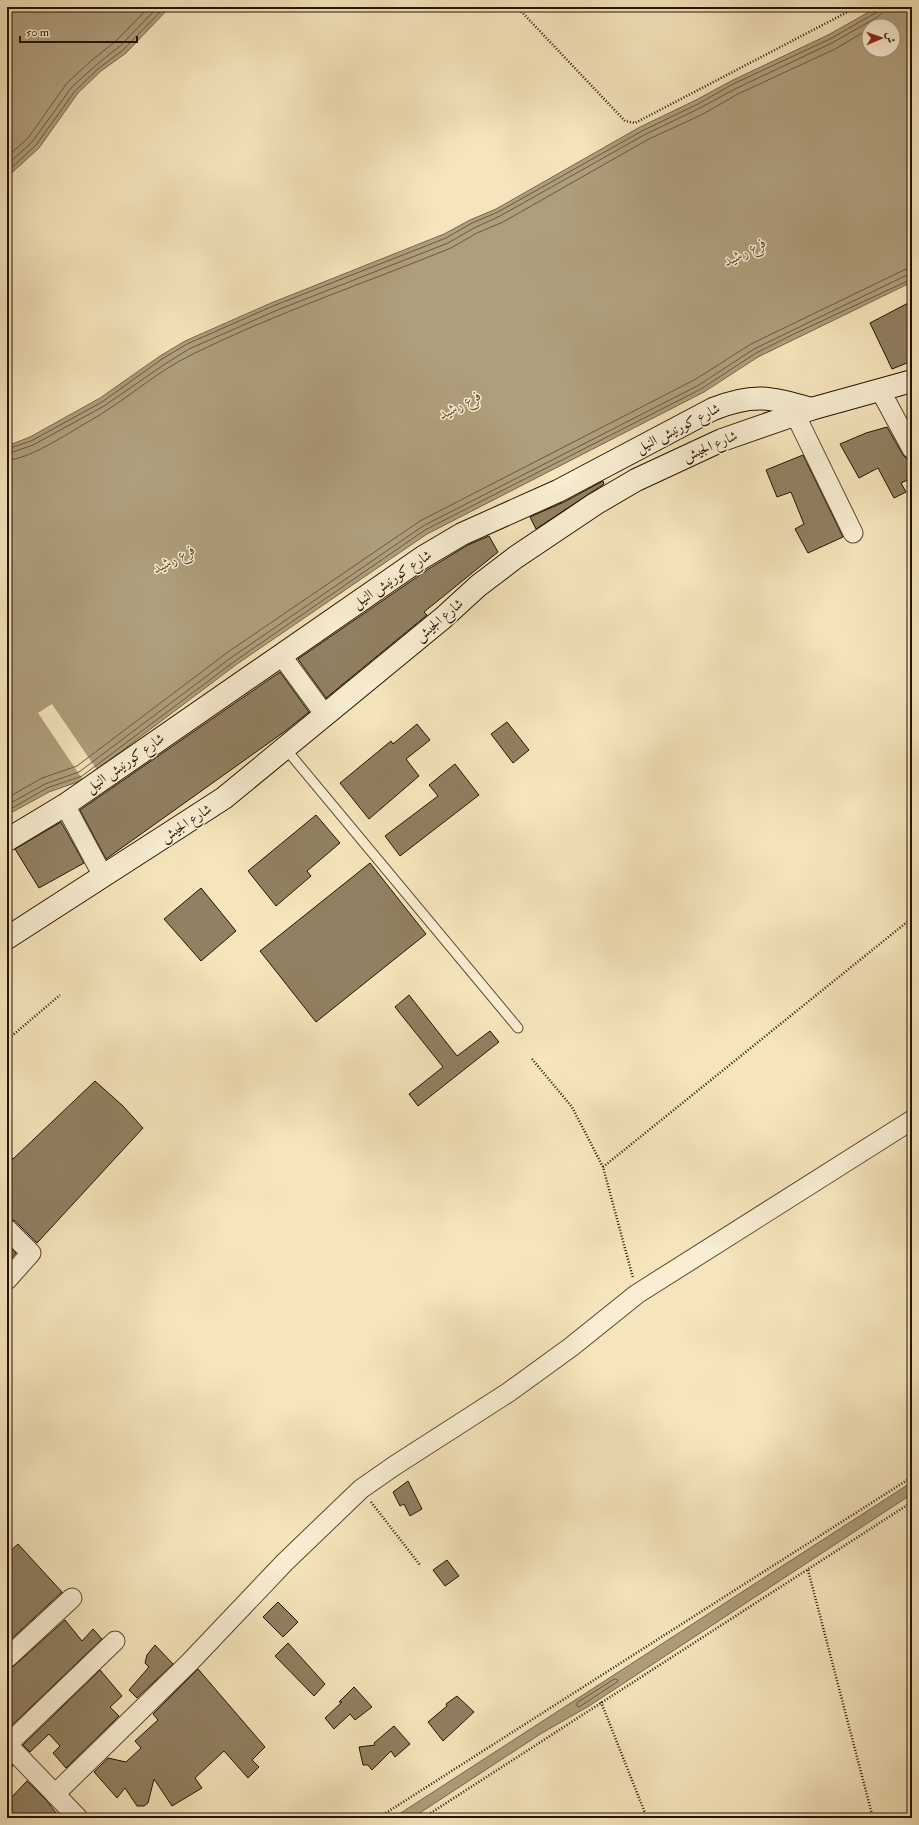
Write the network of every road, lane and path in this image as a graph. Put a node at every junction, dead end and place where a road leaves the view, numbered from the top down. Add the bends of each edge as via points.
1 (517, 7) edge
2 (857, 7) edge
3 (912, 381) edge
4 (880, 390) junction
5 (803, 411) junction
6 (912, 450) edge
7 (853, 533) dead end
8 (281, 655) junction
9 (325, 715) junction
10 (285, 748) junction
11 (65, 805) junction
12 (7, 840) edge
13 (103, 876) junction
14 (912, 918) edge
15 (7, 938) edge
16 (60, 995) dead end
17 (518, 1028) dead end
18 (7, 1040) edge
19 (532, 1059) dead end
20 (912, 1120) edge
21 (603, 1167) junction
22 (7, 1229) edge
23 (7, 1280) edge
24 (637, 1294) junction
25 (912, 1477) edge
26 (361, 1489) junction
27 (912, 1502) edge
28 (420, 1565) dead end
29 (808, 1570) junction
30 (72, 1598) dead end
31 (115, 1641) dead end
32 (7, 1658) edge
33 (601, 1702) junction
34 (7, 1744) edge
35 (55, 1794) junction
36 (78, 1818) edge
37 (378, 1818) edge
38 (423, 1818) edge
39 (647, 1818) edge
40 (873, 1818) edge

1 - 2 path via 625,122 632,124
3 - 4 main road, شارع الجيش
4 - 5 main road, شارع الجيش
4 - 6 street
5 - 7 street
5 - 8 main road, شارع كورنيش النيل via 779,399 763,398 747,398 713,409 558,491 442,545
5 - 9 main road, شارع الجيش via 678,459 629,484 561,525 478,586
8 - 9 street
8 - 11 main road, شارع كورنيش النيل
9 - 10 main road, شارع الجيش
10 - 13 main road, شارع الجيش via 219,802
10 - 17 lane
11 - 12 main road, شارع كورنيش النيل
11 - 13 street
13 - 15 main road, شارع الجيش
14 - 21 path
16 - 18 path
19 - 21 path via 572,1107
20 - 24 street
21 - 24 path
22 - 23 street via 31,1253
24 - 26 street via 509,1392
25 - 37 path
26 - 28 path
26 - 35 street
27 - 29 path
29 - 33 path
29 - 40 path
30 - 32 street
31 - 34 street
33 - 38 path
33 - 39 path
34 - 35 street
35 - 36 street

